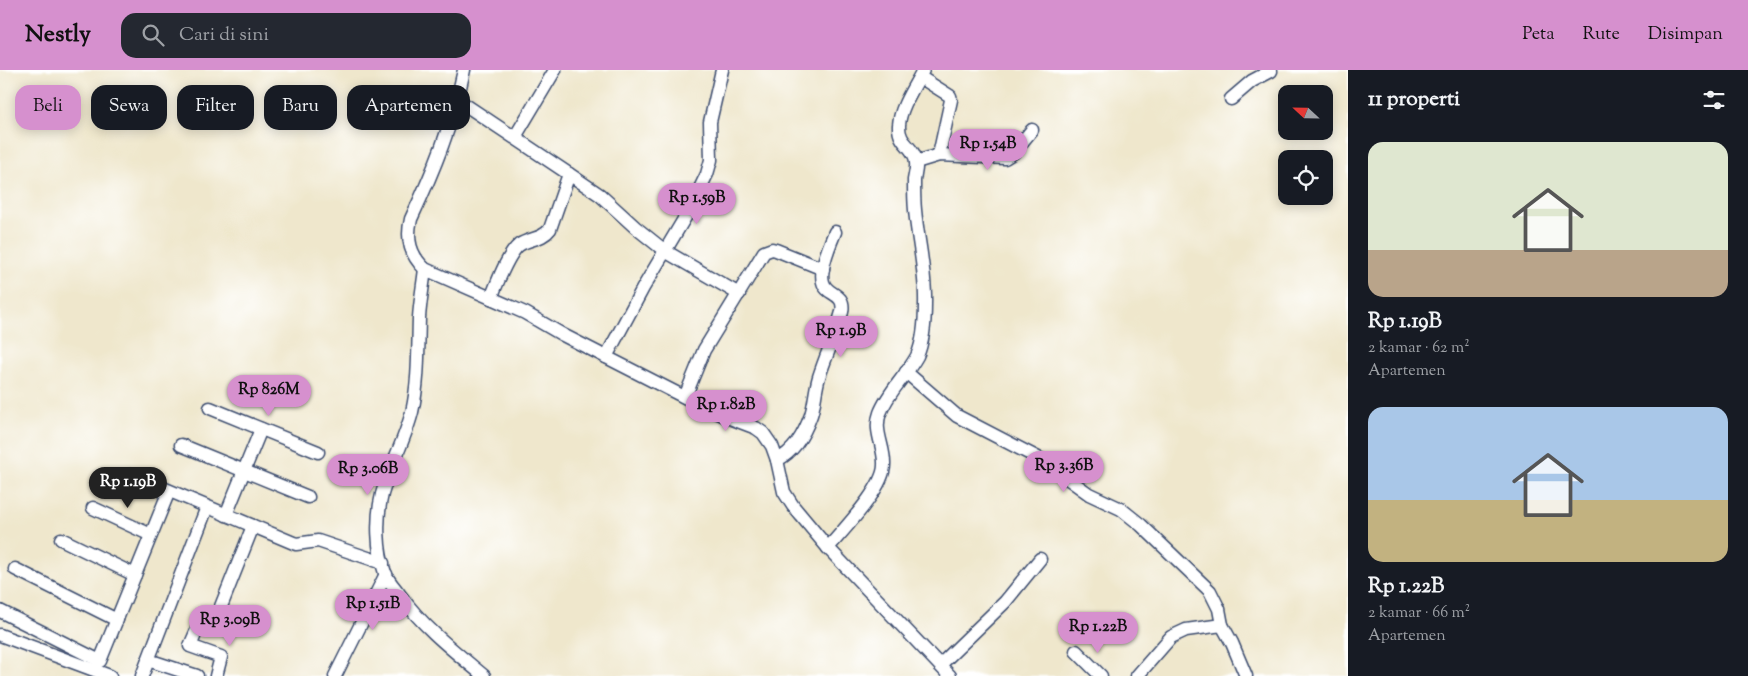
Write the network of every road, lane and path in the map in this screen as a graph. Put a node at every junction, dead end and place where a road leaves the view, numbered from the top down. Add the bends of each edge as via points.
1 (464, 70) edge
2 (555, 70) edge
3 (722, 70) edge
4 (1271, 70) edge
5 (921, 73) edge
6 (461, 85) edge
7 (1231, 99) dead end
8 (470, 108) edge
9 (448, 130) edge
10 (1032, 130) dead end
11 (515, 137) junction
12 (939, 155) junction
13 (916, 162) junction
14 (569, 174) junction
15 (835, 232) dead end
16 (665, 251) junction
17 (823, 269) junction
18 (425, 270) junction
19 (738, 294) junction
20 (491, 298) junction
21 (606, 357) junction
22 (906, 372) junction
23 (685, 396) junction
24 (210, 408) dead end
25 (261, 429) junction
26 (181, 446) dead end
27 (318, 452) dead end
28 (777, 460) junction
29 (244, 471) junction
30 (132, 475) dead end
31 (169, 491) junction
32 (308, 497) dead end
33 (207, 507) junction
34 (93, 508) dead end
35 (226, 515) junction
36 (253, 526) junction
37 (151, 535) junction
38 (61, 539) dead end
39 (828, 548) junction
40 (1040, 559) dead end
41 (384, 569) junction
42 (15, 570) dead end
43 (135, 575) junction
44 (0, 611) edge
45 (216, 619) dead end
46 (117, 620) junction
47 (200, 623) dead end
48 (1222, 625) junction
49 (0, 636) edge
50 (1076, 651) dead end
51 (148, 660) junction
52 (940, 665) junction
53 (110, 676) edge
54 (142, 676) edge
55 (196, 676) edge
56 (216, 676) edge
57 (335, 676) edge
58 (484, 676) edge
59 (950, 676) edge
60 (1102, 676) edge
61 (1137, 676) edge
62 (1246, 676) edge

1 - 6 street
2 - 11 street
3 - 16 street via 710,122 711,160 707,174
4 - 7 street via 1252,80
5 - 12 street via 951,100
5 - 13 street via 899,124 900,136
8 - 11 street
9 - 18 street via 408,229 412,253
10 - 12 street via 1006,158
11 - 14 street
12 - 13 street
13 - 22 street via 915,210 925,304 922,342
14 - 16 street via 600,195
14 - 20 street via 550,229 515,250
15 - 17 street
16 - 19 street
16 - 21 street
17 - 19 street via 776,250 768,250
17 - 28 street via 823,282 827,289 844,305 806,427 786,456
18 - 20 street
18 - 41 street via 415,400 388,475 379,516
19 - 23 street via 704,350
20 - 21 street
21 - 23 street
22 - 39 street via 880,415 878,429 885,463 882,477
22 - 48 street via 957,416 1042,460 1089,494 1121,509 1141,525 1210,592 1219,609
23 - 28 street via 756,428 768,439
24 - 25 street
25 - 27 street
25 - 29 street
26 - 29 street
28 - 39 street via 788,499
29 - 32 street
29 - 35 street
30 - 31 street
31 - 33 street
31 - 37 street
33 - 35 street
33 - 51 street
34 - 37 street
35 - 36 street
36 - 41 street via 296,544 318,541
36 - 45 street
37 - 43 street
38 - 43 street
39 - 52 street
40 - 52 street via 1004,602
41 - 57 street
41 - 58 street via 416,616
42 - 46 street
43 - 46 street
44 - 46 street via 100,660
47 - 56 street via 190,646 221,657
48 - 61 street via 1186,630 1171,637
48 - 62 street
49 - 53 street
50 - 60 street
51 - 54 street
51 - 55 street
52 - 59 street

